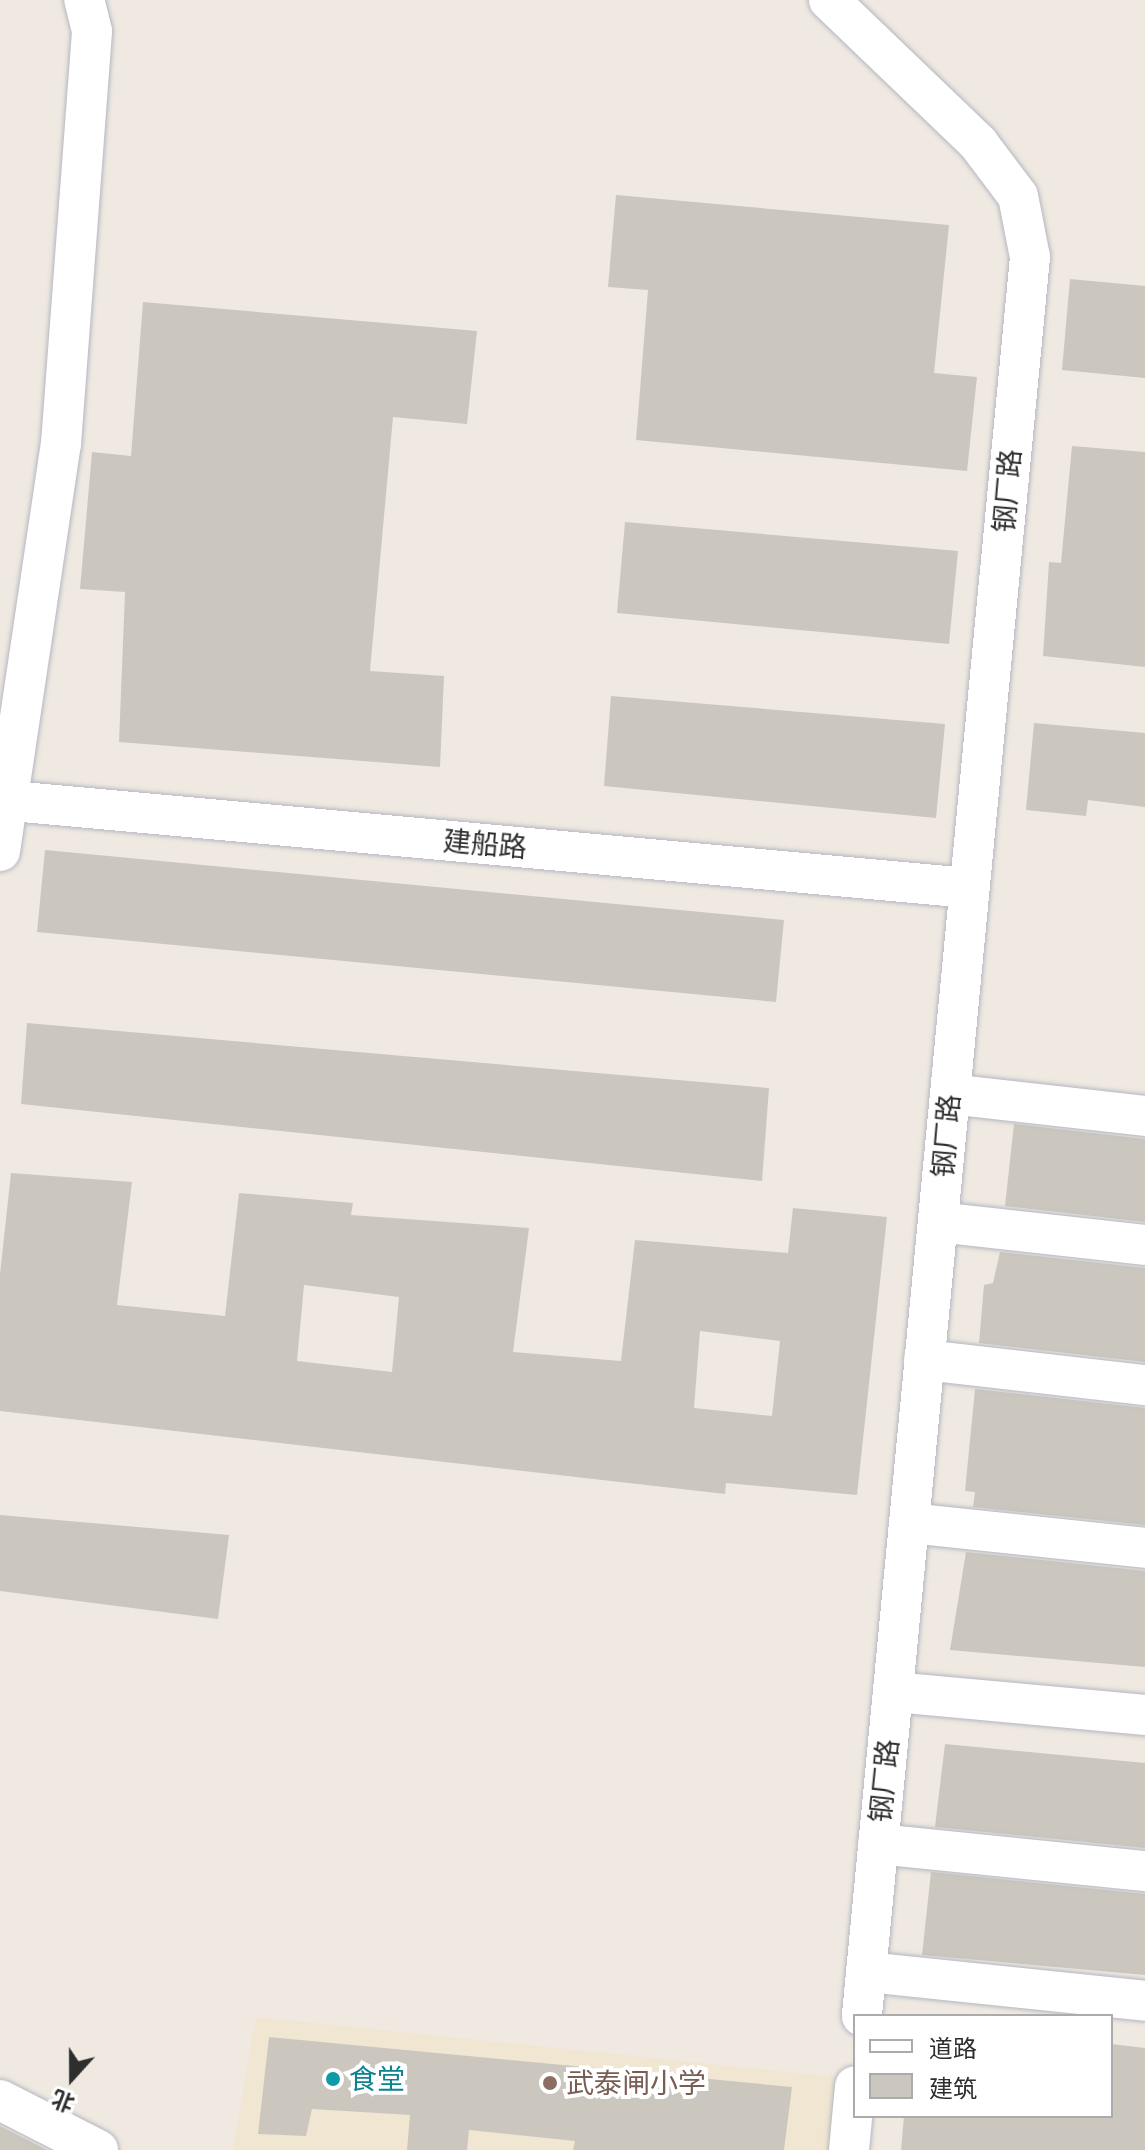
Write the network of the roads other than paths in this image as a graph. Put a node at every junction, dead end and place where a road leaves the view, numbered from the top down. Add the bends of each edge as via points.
1 (84, 0) edge
2 (829, 0) edge
3 (4, 800) edge
4 (0, 851) edge
5 (969, 888) junction
6 (950, 1094) junction
7 (1145, 1116) edge
8 (938, 1222) junction
9 (1145, 1245) edge
10 (924, 1360) junction
11 (1145, 1385) edge
12 (909, 1523) junction
13 (1145, 1548) edge
14 (893, 1692) junction
15 (1145, 1715) edge
16 (878, 1844) junction
17 (1145, 1871) edge
18 (866, 1972) junction
19 (1145, 2001) edge
20 (862, 2014) edge
21 (0, 2100) edge
22 (853, 2107) edge
23 (98, 2150) edge
24 (849, 2150) edge

1 - 3 street via 92,31 61,444
2 - 5 street, 钢厂路 via 978,143 1018,196 1030,257
3 - 4 street
3 - 5 street, 建船路
5 - 6 street, 钢厂路
6 - 7 street
6 - 8 street, 钢厂路
8 - 9 street
8 - 10 street, 钢厂路
10 - 11 street
10 - 12 street, 钢厂路
12 - 13 street
12 - 14 street, 钢厂路
14 - 15 street
14 - 16 street, 钢厂路
16 - 17 street
16 - 18 street, 钢厂路
18 - 19 street
18 - 20 street, 钢厂路
21 - 23 street
22 - 24 street

